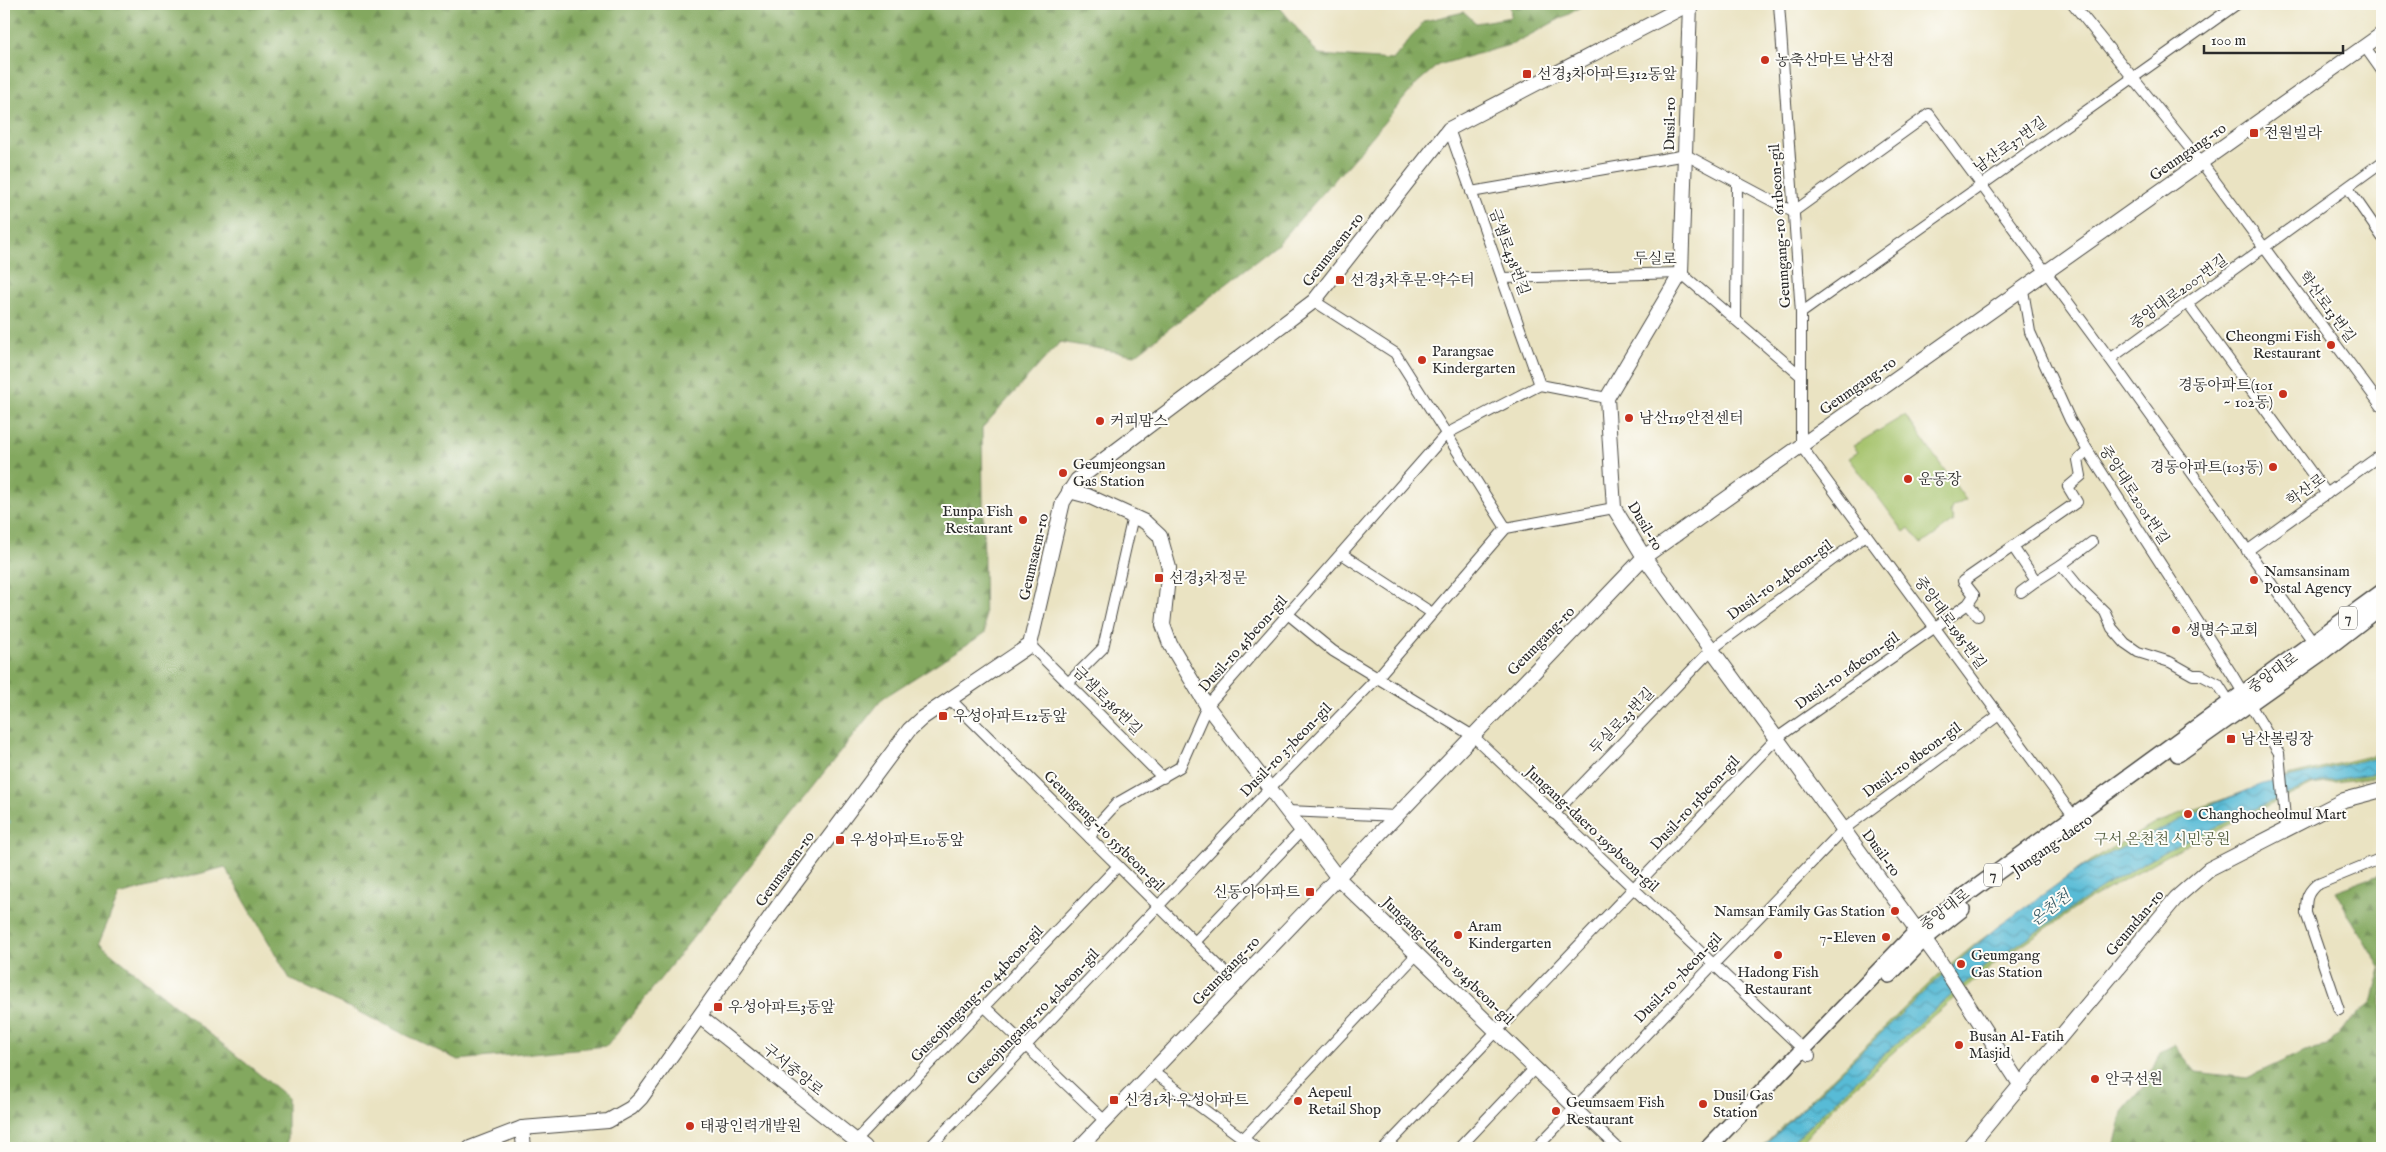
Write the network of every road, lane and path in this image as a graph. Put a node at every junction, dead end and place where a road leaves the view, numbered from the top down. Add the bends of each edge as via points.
1 (1689, 4) edge
2 (1779, 4) edge
3 (2073, 4) edge
4 (2238, 4) edge
5 (2382, 34) edge
6 (2365, 47) junction
7 (2382, 71) edge
8 (2133, 77) junction
9 (1449, 129) junction
10 (1686, 155) junction
11 (2201, 162) junction
12 (2382, 162) edge
13 (1737, 182) junction
14 (1980, 184) junction
15 (2348, 188) junction
16 (1471, 192) junction
17 (1793, 212) junction
18 (2382, 237) edge
19 (2265, 248) junction
20 (1681, 273) junction
21 (2046, 274) junction
22 (1502, 278) junction
23 (2023, 290) junction
24 (1314, 301) junction
25 (2188, 304) junction
26 (1801, 313) junction
27 (1736, 320) junction
28 (2110, 359) junction
29 (1801, 376) junction
30 (1540, 386) junction
31 (1608, 398) junction
32 (2382, 407) edge
33 (1446, 434) junction
34 (1801, 446) junction
35 (2088, 451) junction
36 (2382, 454) edge
37 (1069, 491) junction
38 (2327, 494) junction
39 (1614, 508) junction
40 (1133, 516) junction
41 (1506, 528) junction
42 (1866, 536) junction
43 (2092, 542) dead end
44 (2013, 547) junction
45 (2247, 551) junction
46 (1342, 554) junction
47 (1644, 557) junction
48 (2061, 565) junction
49 (2036, 581) junction
50 (2021, 592) dead end
51 (2382, 592) edge
52 (1968, 604) junction
53 (2382, 605) edge
54 (1432, 613) junction
55 (1289, 615) junction
56 (1978, 616) dead end
57 (1935, 628) junction
58 (1030, 645) junction
59 (2318, 648) junction
60 (1712, 649) junction
61 (1377, 678) junction
62 (1068, 683) junction
63 (950, 699) junction
64 (2246, 699) junction
65 (2230, 703) junction
66 (1207, 706) junction
67 (1999, 715) junction
68 (1473, 736) junction
69 (1777, 738) junction
70 (1163, 778) junction
71 (1270, 788) junction
72 (2382, 790) edge
73 (1288, 812) junction
74 (1554, 814) junction
75 (1397, 816) junction
76 (2075, 818) junction
77 (2286, 829) junction
78 (1302, 830) junction
79 (1844, 830) junction
80 (1090, 838) junction
81 (2382, 858) edge
82 (1118, 866) junction
83 (1338, 878) junction
84 (1634, 889) junction
85 (1159, 907) junction
86 (1921, 935) junction
87 (1195, 942) junction
88 (1417, 954) junction
89 (1712, 963) junction
90 (1237, 984) junction
91 (986, 1007) junction
92 (2339, 1010) dead end
93 (700, 1017) junction
94 (1498, 1031) junction
95 (1027, 1046) junction
96 (1807, 1053) junction
97 (1535, 1068) junction
98 (1153, 1072) junction
99 (2021, 1086) junction
100 (1575, 1107) junction
101 (1105, 1122) junction
102 (522, 1128) junction
103 (1243, 1139) junction
104 (860, 1145) edge
105 (470, 1148) edge
106 (524, 1148) edge
107 (929, 1148) edge
108 (1079, 1148) edge
109 (1256, 1148) edge
110 (1385, 1148) edge
111 (1459, 1148) edge
112 (1536, 1148) edge
113 (1618, 1148) edge
114 (1708, 1148) edge
115 (1720, 1148) edge
116 (1968, 1148) edge

1 - 9 street, Geumsaem-ro
1 - 10 street, Dusil-ro
2 - 17 street, Geumgang-ro 611beon-gil
3 - 8 street, 학산로13번길
4 - 8 street, 남산로37번길
5 - 6 street, Geumgang-ro
6 - 7 street
6 - 11 street, Geumgang-ro
8 - 11 street, 학산로13번길
8 - 14 street, 남산로37번길
9 - 16 street, 금샘로438번길
9 - 24 street, Geumsaem-ro
10 - 13 street
10 - 16 street
10 - 20 street, Dusil-ro
11 - 19 street, 학산로13번길
11 - 21 street, Geumgang-ro
12 - 15 street
13 - 17 street
13 - 27 street
14 - 17 street via 1929,114
14 - 21 street
14 - 26 street, 남산로37번길
15 - 18 street
15 - 19 street
16 - 22 street, 금샘로438번길
17 - 26 street, Geumgang-ro 611beon-gil
19 - 25 street, 중앙대로2007번길
19 - 32 street, 학산로13번길
20 - 22 street, 두실로
20 - 27 street, 두실로
20 - 31 street, Dusil-ro
21 - 23 street, Geumgang-ro
21 - 28 street
22 - 30 street, 금샘로438번길
23 - 34 street, Geumgang-ro
23 - 35 street, 중앙대로2001번길 via 2030,332 2070,420
24 - 33 street via 1395,353
24 - 37 street, Geumsaem-ro via 1170,408 1078,480
25 - 28 street, 중앙대로2007번길
25 - 38 street
26 - 29 street, Geumgang-ro 611beon-gil
27 - 29 street, 두실로
28 - 45 street
29 - 34 street, Geumgang-ro 611beon-gil
30 - 31 street
30 - 33 street, Dusil-ro 45beon-gil
31 - 39 street, Dusil-ro
33 - 41 street
33 - 46 street, Dusil-ro 45beon-gil
34 - 42 street, 중앙대로1985번길
34 - 47 street, Geumgang-ro
35 - 44 street via 2078,460 2081,476 2068,487 2077,502
35 - 64 street, 중앙대로2001번길
36 - 38 street, 학산로
37 - 40 street, Jungang-daero 1945beon-gil
37 - 58 street, Geumsaem-ro via 1063,502
38 - 45 street, 학산로
39 - 41 street
39 - 47 street, Dusil-ro
40 - 62 street via 1102,648
40 - 66 street, Jungang-daero 1945beon-gil via 1160,536 1169,568 1163,625 1170,644
41 - 54 street, Dusil-ro 37beon-gil
42 - 57 street, 중앙대로1985번길
42 - 60 street, Dusil-ro 24beon-gil
43 - 48 street
44 - 49 street
44 - 52 street via 1963,581 1974,594
45 - 59 street
46 - 54 street
46 - 55 street, Dusil-ro 45beon-gil
47 - 60 street, Dusil-ro
47 - 68 street, Geumgang-ro
48 - 49 street
48 - 65 street via 2105,612 2112,628 2125,643 2138,652 2170,662 2218,684
49 - 50 street
51 - 59 main road, Jungang-daero / 7
52 - 56 street
52 - 57 street, Dusil-ro 16beon-gil
53 - 59 main road, Jungang-daero / 7
54 - 61 street, Dusil-ro 37beon-gil
55 - 61 street, Jungang-daero 1959beon-gil via 1333,651
55 - 66 street, Dusil-ro 45beon-gil
57 - 67 street, 중앙대로1985번길
57 - 69 street, Dusil-ro 16beon-gil
58 - 62 street, 금샘로386번길
58 - 63 street, Geumsaem-ro
59 - 64 main road, Jungang-daero / 7
60 - 69 street, Dusil-ro
60 - 74 street, 두실로23번길
61 - 68 street, Jungang-daero 1959beon-gil
61 - 71 street, Dusil-ro 37beon-gil
62 - 70 street, 금샘로386번길
63 - 80 street, Geumgang-ro 555beon-gil
63 - 93 street, Geumsaem-ro via 922,718 899,742
64 - 65 main road, 중앙대로 / 7
64 - 77 street via 2278,753
64 - 86 main road, Jungang-daero / 7
65 - 76 main road, 중앙대로 / 7
66 - 70 street, Dusil-ro 45beon-gil via 1180,767
66 - 71 street, Jungang-daero 1945beon-gil
67 - 76 street, 중앙대로1985번길
67 - 79 street, Dusil-ro 8beon-gil
68 - 74 street, Jungang-daero 1959beon-gil
68 - 75 street, Geumgang-ro
69 - 79 street, Dusil-ro
69 - 84 street, Dusil-ro 15beon-gil
70 - 80 street, Dusil-ro 45beon-gil via 1117,803
71 - 73 street, Jungang-daero 1945beon-gil
71 - 85 street, Dusil-ro 37beon-gil
72 - 77 street, Geumdan-ro via 2344,800
73 - 75 street
73 - 78 street, Jungang-daero 1945beon-gil
74 - 84 street, Jungang-daero 1959beon-gil
75 - 83 street, Geumgang-ro
76 - 86 main road, 중앙대로 / 7 via 1967,893
77 - 99 street, Geumdan-ro via 2209,869 2176,898
78 - 83 street, Jungang-daero 1945beon-gil
78 - 87 street
79 - 86 street, Dusil-ro
79 - 89 street, Dusil-ro 7beon-gil
80 - 82 street, Geumgang-ro 555beon-gil
81 - 92 street via 2316,885 2308,892 2306,913
82 - 85 street, Geumgang-ro 555beon-gil
82 - 91 street, Guseojungang-ro 44beon-gil
83 - 88 street, Jungang-daero 1945beon-gil
83 - 90 street, Geumgang-ro
84 - 89 street, Jungang-daero 1959beon-gil
84 - 94 street, Dusil-ro 15beon-gil
85 - 87 street, Geumgang-ro 555beon-gil
85 - 95 street, Guseojungang-ro 40beon-gil
86 - 96 main road, Jungang-daero / 7
86 - 99 street, Dusil-ro
87 - 90 street, Geumgang-ro 555beon-gil
88 - 94 street, Jungang-daero 1945beon-gil
88 - 103 street
89 - 96 street, Jungang-daero 1959beon-gil
89 - 100 street, Dusil-ro 7beon-gil
90 - 98 street, Geumgang-ro
91 - 95 street
91 - 104 street, Guseojungang-ro 44beon-gil
93 - 102 street, Geumsaem-ro via 641,1098 619,1116 608,1121
93 - 104 street, 구서중앙로
94 - 97 street, Jungang-daero 1945beon-gil
94 - 110 street, Dusil-ro 15beon-gil
95 - 101 street
95 - 107 street, Guseojungang-ro 40beon-gil
96 - 114 main road, 7
96 - 115 main road, Jungang-daero / 7
97 - 100 street, Jungang-daero 1945beon-gil
97 - 111 street
98 - 101 street, Geumgang-ro
98 - 103 street
99 - 116 street, Geumdan-ro
100 - 112 street, Dusil-ro 7beon-gil
100 - 113 street, Jungang-daero 1945beon-gil
101 - 108 street, Geumgang-ro
102 - 105 street, Geumsaem-ro
102 - 106 street
103 - 109 street

